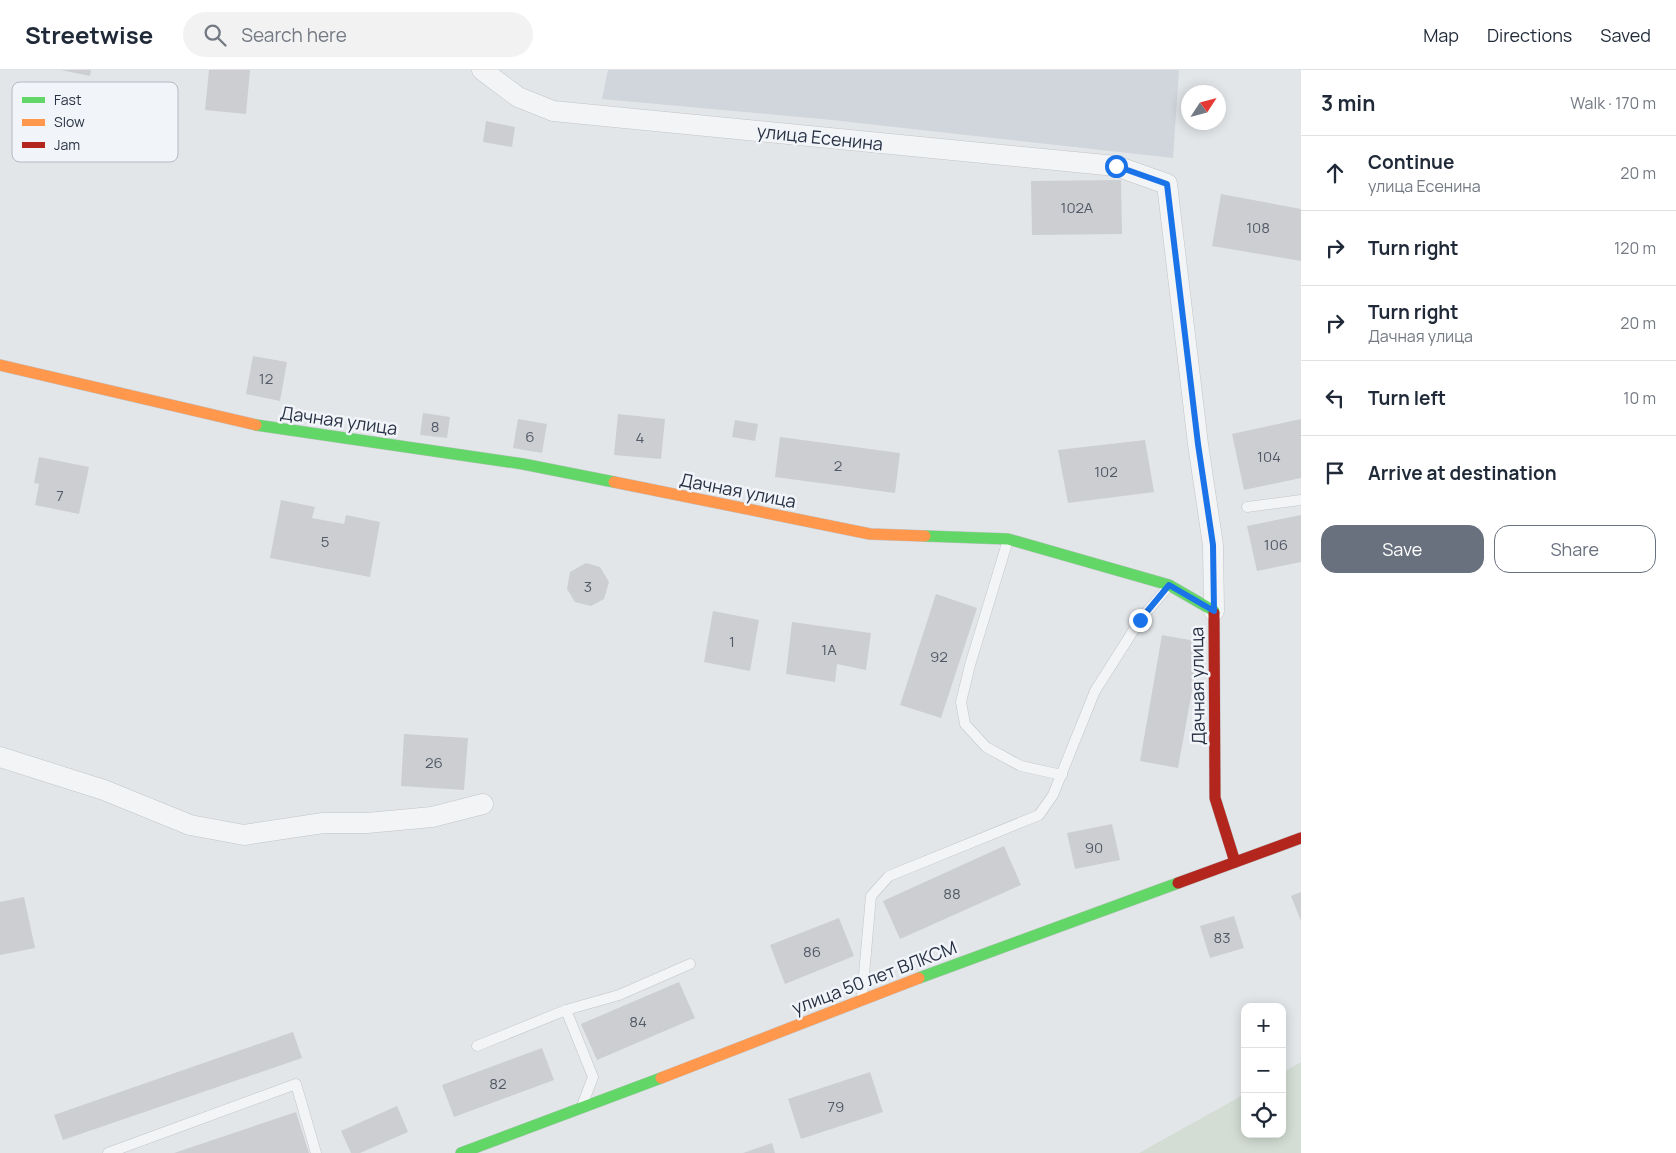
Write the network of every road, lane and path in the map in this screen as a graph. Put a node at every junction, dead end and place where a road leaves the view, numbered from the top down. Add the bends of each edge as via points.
1 (482, 70) edge
2 (0, 365) edge
3 (1301, 500) edge
4 (1247, 507) dead end
5 (1008, 539) junction
6 (1169, 585) junction
7 (1214, 611) junction
8 (0, 757) edge
9 (1062, 776) junction
10 (482, 804) dead end
11 (1301, 838) edge
12 (1235, 862) junction
13 (690, 964) dead end
14 (862, 1000) junction
15 (566, 1010) junction
16 (477, 1046) dead end
17 (581, 1109) junction
18 (108, 1153) edge
19 (316, 1153) edge
20 (461, 1153) edge

1 - 7 street, улица Есенина via 518,97 553,111 1116,166 1167,184 1213,545
2 - 5 street, Дачная улица via 266,427 523,464 870,534
3 - 4 lane
5 - 6 street, Дачная улица
5 - 9 lane via 961,702 965,724 986,747 1022,766
6 - 7 street, Дачная улица
6 - 9 lane via 1140,620 1095,692
7 - 12 street, Дачная улица via 1215,798
8 - 10 street via 104,790 190,825 244,835 323,823 432,817
9 - 14 lane via 1054,795 1039,815 888,876 871,896
11 - 12 street, улица 50 лет ВЛКСМ
12 - 14 street, улица 50 лет ВЛКСМ
13 - 15 lane via 619,995
14 - 17 street, улица 50 лет ВЛКСМ
15 - 16 lane
15 - 17 lane via 593,1077
17 - 20 street, улица 50 лет ВЛКСМ
18 - 19 lane via 296,1084

